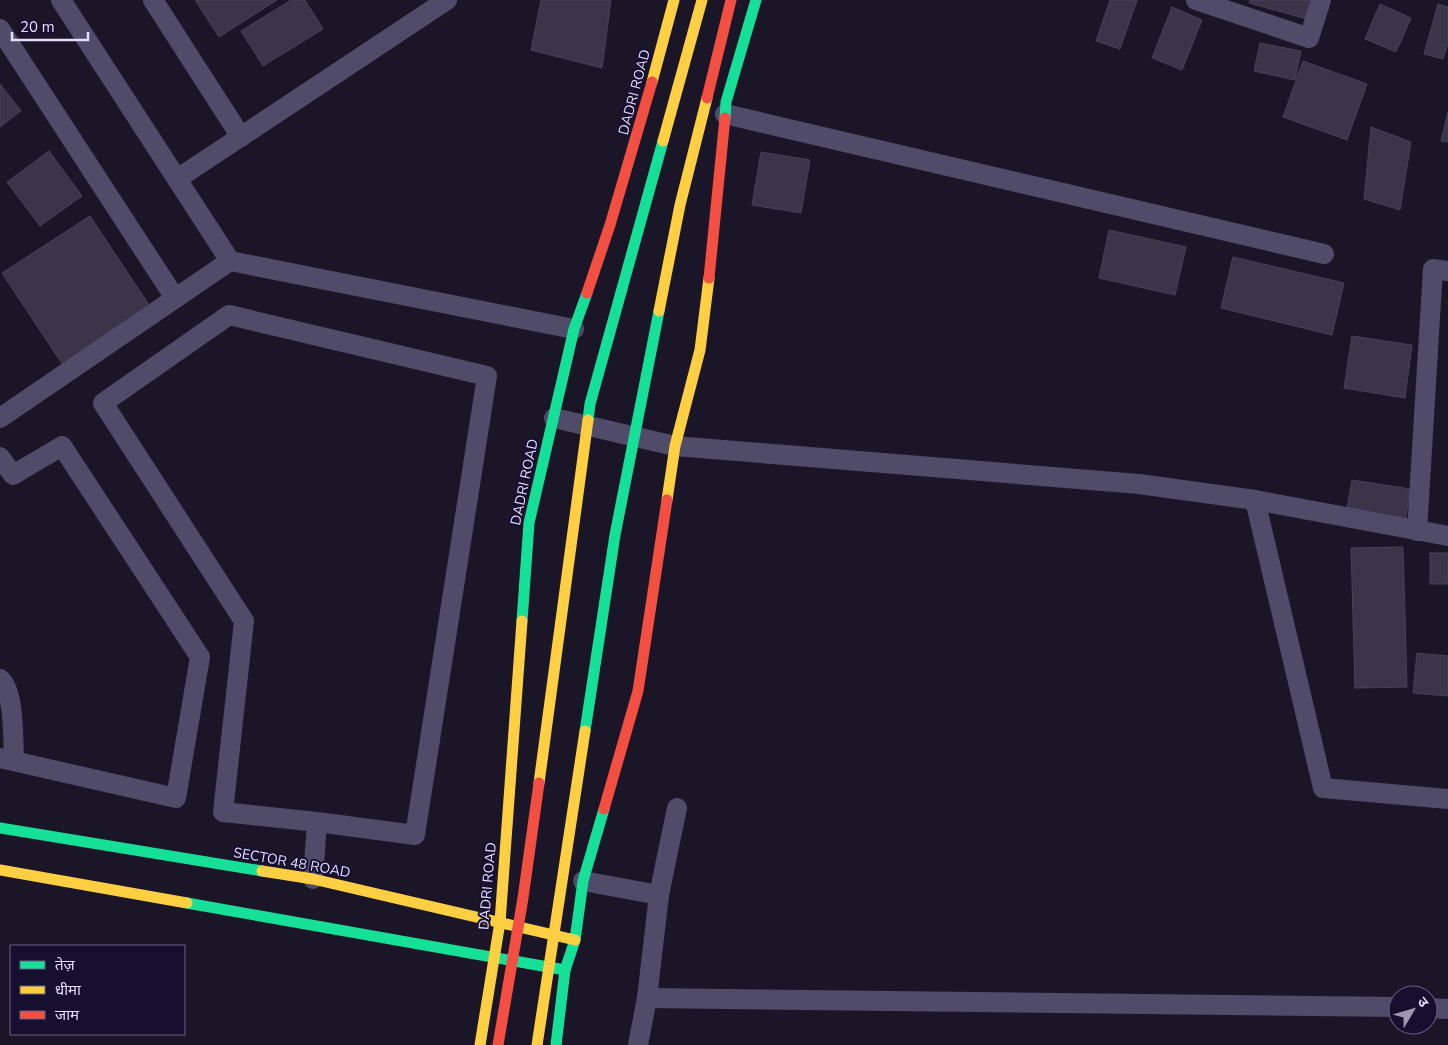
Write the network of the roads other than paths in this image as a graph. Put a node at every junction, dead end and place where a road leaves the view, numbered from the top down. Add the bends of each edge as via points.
1 (61, 0) edge
2 (153, 0) edge
3 (674, 0) edge
4 (702, 0) edge
5 (732, 0) edge
6 (756, 0) edge
7 (1196, 0) edge
8 (1321, 0) edge
9 (435, 3) edge
10 (0, 29) edge
11 (725, 114) junction
12 (241, 137) junction
13 (177, 179) junction
14 (1324, 254) dead end
15 (230, 261) junction
16 (1448, 271) edge
17 (175, 298) junction
18 (574, 329) junction
19 (0, 418) edge
20 (554, 418) junction
21 (675, 446) junction
22 (0, 457) edge
23 (1255, 500) junction
24 (1417, 531) junction
25 (1448, 536) edge
26 (0, 679) edge
27 (7, 759) edge
28 (1448, 799) edge
29 (676, 808) dead end
30 (317, 822) junction
31 (0, 828) edge
32 (0, 870) edge
33 (314, 879) junction
34 (583, 881) junction
35 (659, 895) junction
36 (500, 922) junction
37 (575, 940) junction
38 (494, 957) junction
39 (565, 970) junction
40 (646, 998) junction
41 (1388, 1007) edge
42 (480, 1045) edge
43 (498, 1045) edge
44 (537, 1045) edge
45 (556, 1045) edge
46 (638, 1045) edge

1 - 13 street
2 - 12 street
3 - 18 street, DADRI ROAD via 606,239
4 - 43 street, bridge via 590,404 524,898
5 - 44 street, bridge via 680,205 615,535
6 - 11 street
7 - 8 street via 1309,38
9 - 12 street
10 - 17 street
11 - 14 street
11 - 21 street via 700,350
12 - 13 street
13 - 15 street
15 - 17 street
15 - 18 street
16 - 24 street via 1433,269
17 - 19 street
18 - 20 street, DADRI ROAD
20 - 21 street
20 - 36 street, DADRI ROAD via 528,523
21 - 23 street via 1139,484
21 - 34 street via 638,691
22 - 27 street via 13,475 62,446 200,656 176,798
23 - 24 street
23 - 28 street via 1323,788
24 - 25 street
26 - 27 street via 8,689 10,702
29 - 35 street
30 - 30 street via 223,812 244,620 104,403 229,314 487,376 415,836
30 - 33 street
31 - 33 street, SECTOR 48 ROAD
32 - 38 street
33 - 36 street, SECTOR 48 ROAD
34 - 35 street
34 - 37 street
35 - 40 street
36 - 37 street, SECTOR 48 ROAD
36 - 38 street, DADRI ROAD
37 - 39 street
38 - 39 street
38 - 42 street, DADRI ROAD
39 - 45 street
40 - 41 street
40 - 46 street

